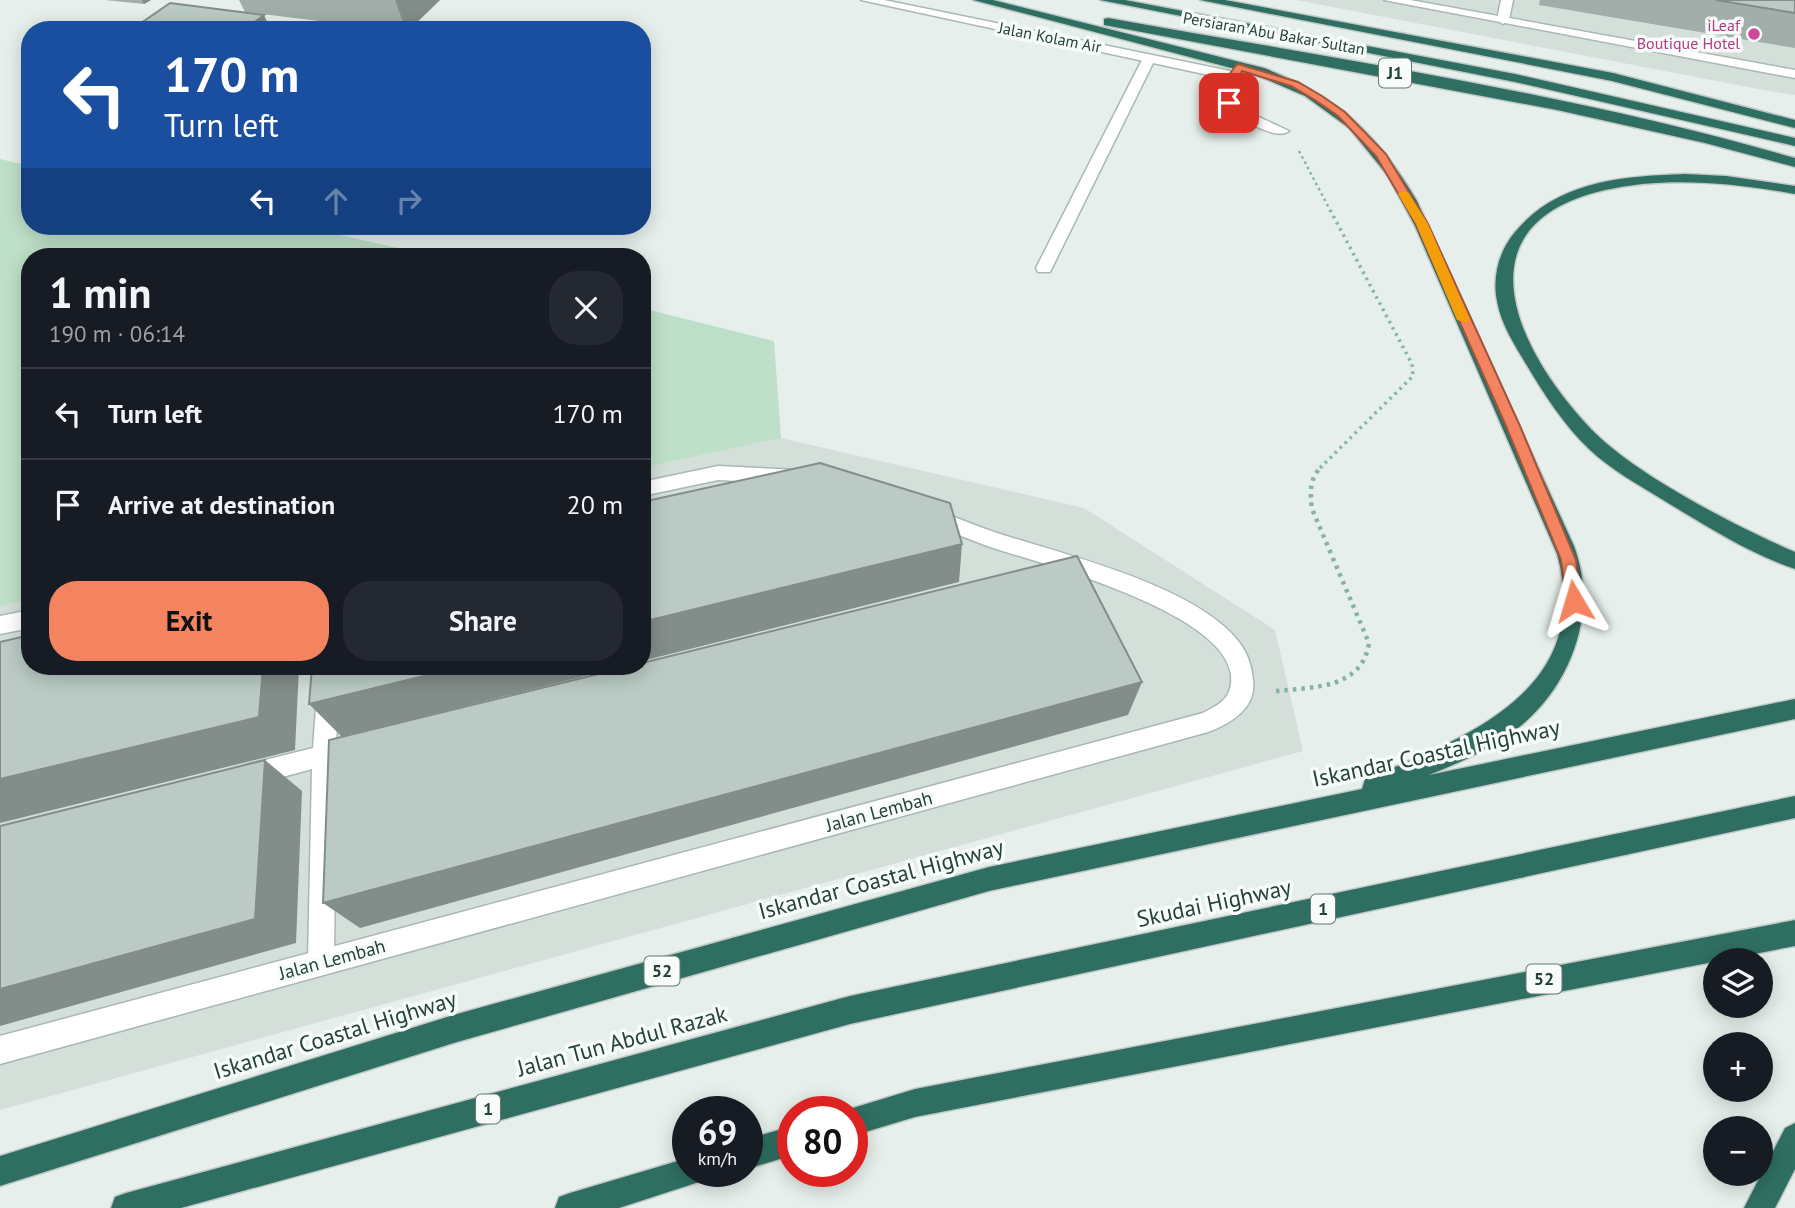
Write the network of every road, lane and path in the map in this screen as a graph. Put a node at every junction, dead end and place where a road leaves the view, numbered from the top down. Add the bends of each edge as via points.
1 (867, 0) edge
2 (979, 0) edge
3 (990, 0) edge
4 (1106, 0) edge
5 (1206, 0) edge
6 (1390, 0) edge
7 (1507, 0) edge
8 (1503, 20) junction
9 (1150, 57) junction
10 (1236, 71) junction
11 (1795, 74) edge
12 (1795, 124) edge
13 (1282, 131) dead end
14 (1795, 142) edge
15 (1295, 143) dead end
16 (1795, 163) edge
17 (1795, 190) edge
18 (1044, 268) dead end
19 (793, 475) junction
20 (817, 482) edge
21 (651, 487) edge
22 (744, 495) edge
23 (905, 508) edge
24 (1795, 561) edge
25 (1074, 565) junction
26 (1034, 575) edge
27 (21, 621) edge
28 (0, 625) edge
29 (329, 675) edge
30 (1241, 696) junction
31 (1795, 709) edge
32 (377, 742) edge
33 (324, 755) junction
34 (229, 780) edge
35 (1333, 805) junction
36 (1795, 807) edge
37 (1795, 933) edge
38 (321, 961) junction
39 (850, 1010) joint
40 (0, 1050) edge
41 (868, 1117) edge
42 (1795, 1138) edge
43 (0, 1171) edge
44 (672, 1177) edge
45 (126, 1208) edge
46 (570, 1208) edge
47 (1759, 1208) edge

1 - 9 street, Jalan Kolam Air
2 - 10 highway
3 - 16 highway, Persiaran Abu Bakar Sultan / J1 via 1372,68 1673,132
4 - 14 highway, Persiaran Abu Bakar Sultan / J1 via 1515,78
5 - 12 highway via 1613,77
6 - 8 street
7 - 8 street
8 - 11 street
9 - 10 street, Jalan Kolam Air
9 - 18 street
10 - 13 street via 1229,103 1243,115
10 - 35 highway via 1294,84 1319,98 1380,154 1422,224 1569,560 1574,601 1567,639 1553,674 1531,705 1494,735
15 - 30 path via 1412,364 1413,376 1314,474 1310,488 1312,509 1369,643 1369,656 1352,677 1333,684
17 - 24 highway via 1676,178 1625,182 1574,195 1547,207 1523,226 1502,281 1517,335 1560,403 1616,464 1749,542
19 - 20 street
19 - 21 street via 718,473
19 - 22 street
23 - 25 street
25 - 26 street
25 - 30 street via 1157,597 1220,634 1240,657 1245,677
27 - 28 street
29 - 33 street
30 - 38 street, Jalan Lembah via 1232,708 1208,722
31 - 35 highway, Iskandar Coastal Highway / 52
32 - 33 street
33 - 34 street
33 - 38 street
35 - 43 highway, Iskandar Coastal Highway / 52 via 989,879 457,1028
36 - 39 highway, Skudai Highway / 1
37 - 41 highway, 52 via 915,1103
38 - 40 street, Jalan Lembah
39 - 45 highway, Jalan Tun Abdul Razak / 1
42 - 47 highway
44 - 46 highway

